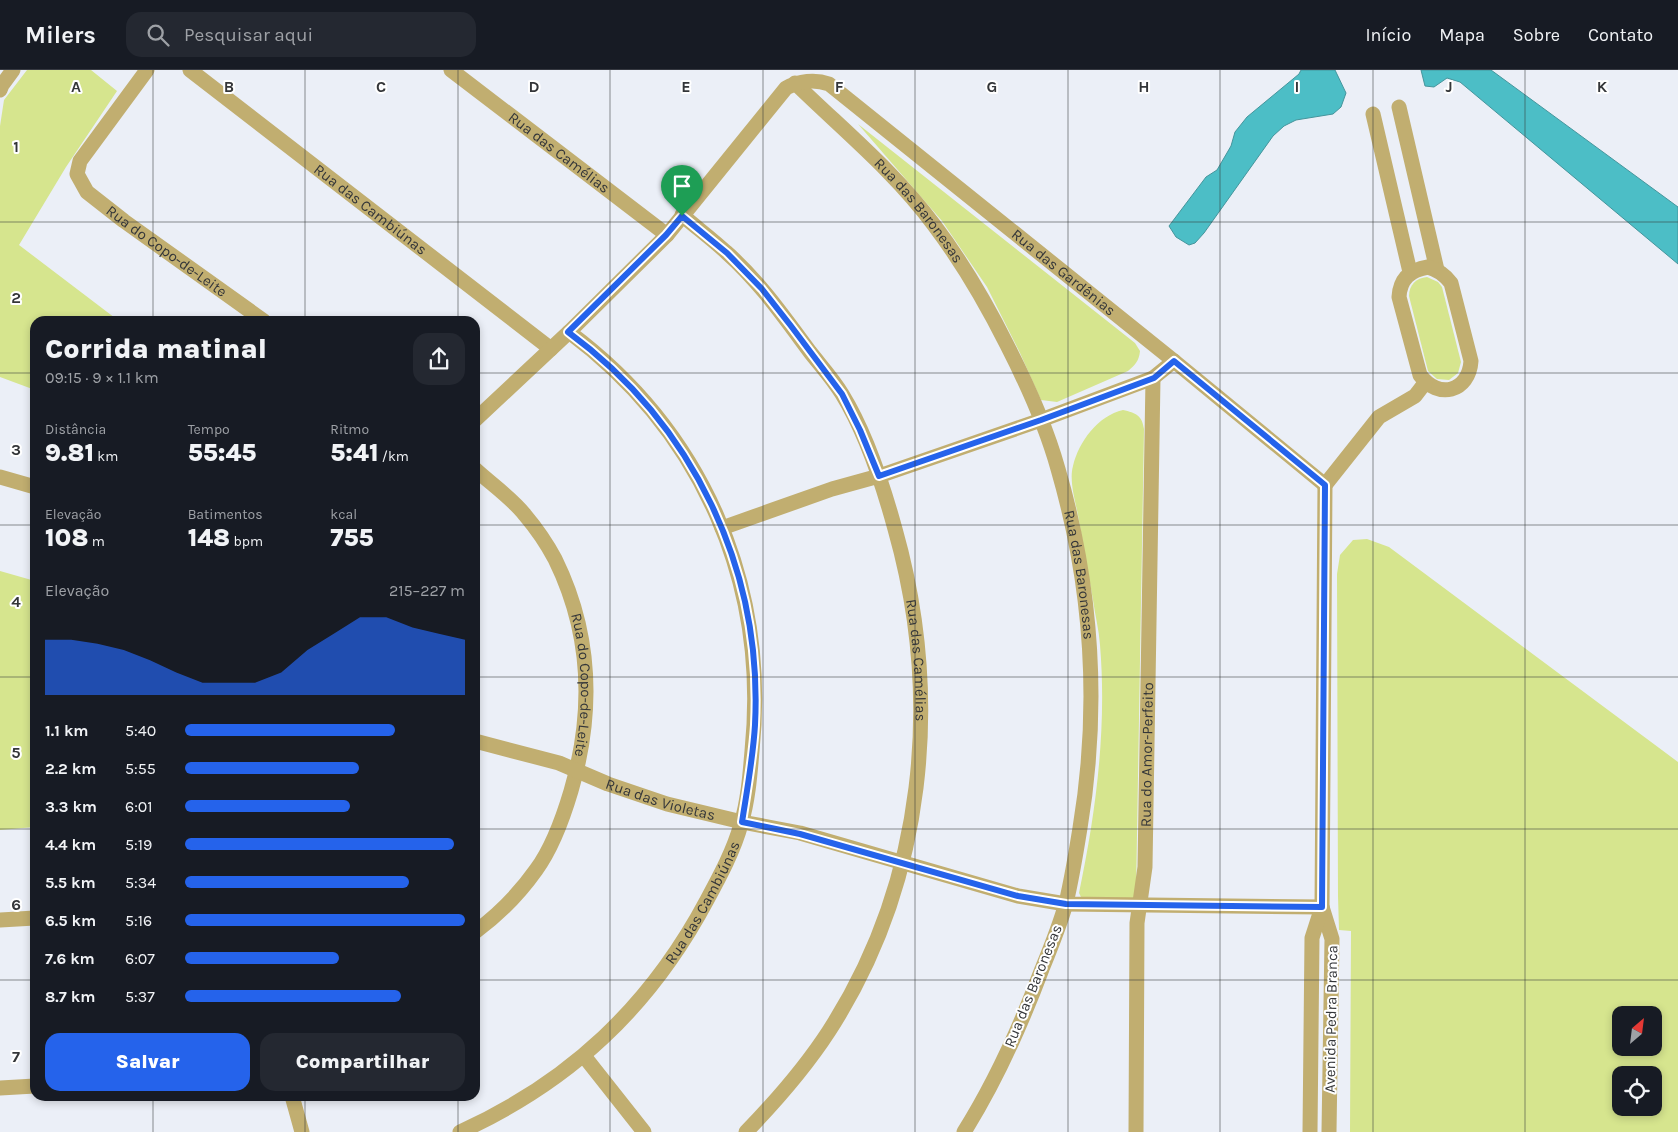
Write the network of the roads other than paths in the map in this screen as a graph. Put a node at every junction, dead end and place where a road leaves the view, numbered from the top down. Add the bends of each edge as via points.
1 (13, 70) edge
2 (147, 70) edge
3 (190, 70) edge
4 (451, 70) edge
5 (795, 83) junction
6 (0, 90) edge
7 (1399, 108) dead end
8 (1374, 114) dead end
9 (682, 216) junction
10 (666, 235) junction
11 (1437, 270) junction
12 (1410, 272) junction
13 (257, 316) edge
14 (568, 332) junction
15 (551, 348) junction
16 (1174, 361) junction
17 (1154, 378) junction
18 (1425, 383) junction
19 (480, 415) edge
20 (1041, 420) junction
21 (480, 474) edge
22 (879, 476) junction
23 (0, 477) edge
24 (1325, 485) junction
25 (30, 486) edge
26 (722, 528) junction
27 (480, 742) edge
28 (577, 771) junction
29 (742, 822) junction
30 (902, 862) junction
31 (1066, 904) junction
32 (1139, 906) junction
33 (1322, 907) junction
34 (30, 918) edge
35 (0, 920) edge
36 (480, 928) edge
37 (584, 1056) junction
38 (30, 1086) edge
39 (0, 1088) edge
40 (293, 1101) edge
41 (302, 1132) edge
42 (460, 1132) edge
43 (644, 1132) edge
44 (746, 1132) edge
45 (964, 1132) edge
46 (1136, 1132) edge
47 (1310, 1132) edge
48 (1329, 1132) edge

1 - 6 street
2 - 13 street, Rua do Copo-de-Leite via 80,161 77,174 87,192
3 - 15 street, Rua das Cambiúnas
4 - 10 street, Rua das Camélias
5 - 9 street via 770,106
5 - 16 street, Rua das Gardênias via 819,80 829,84
5 - 20 street, Rua das Baronesas via 905,189 934,225 992,316
7 - 11 street
8 - 12 street
9 - 10 street
9 - 22 street, Rua das Camélias via 727,253 762,289 815,358 842,394
10 - 14 street
11 - 12 street via 1428,267
11 - 18 street via 1450,282 1471,361 1466,378 1452,389 1433,388
12 - 18 street via 1400,288 1399,297
14 - 15 street
14 - 26 street, Rua das Cambiúnas via 597,353 663,423 708,494
15 - 19 street
16 - 17 street
16 - 24 street, Rua das Gardênias
17 - 20 street
17 - 32 street, Rua do Amor-Perfeito via 1145,867
18 - 24 street via 1415,396 1379,416
20 - 22 street
20 - 31 street, Rua das Baronesas via 1058,467 1075,536 1087,610 1091,672 1091,735 1086,794
21 - 28 street, Rua do Copo-de-Leite via 525,514 554,558 575,606 586,685 585,725
22 - 26 street
22 - 30 street, Rua das Camélias via 912,599 921,689 917,775
23 - 25 street
24 - 33 street, Avenida Pedra Branca
26 - 29 street, Rua das Cambiúnas via 742,592 754,673 755,724
27 - 28 street, Rua das Violetas via 559,763
28 - 29 street, Rua das Violetas via 667,804
28 - 36 street, Rua do Copo-de-Leite via 552,844 537,870
29 - 30 street, Rua das Violetas
29 - 37 street, Rua das Cambiúnas via 714,887 672,960 613,1029
30 - 31 street, Rua das Violetas via 1018,896
30 - 44 street, Rua das Camélias via 891,906 854,988 806,1064
31 - 32 street, Rua das Violetas
31 - 45 street, Rua das Baronesas via 1034,991 984,1098
32 - 33 street, Rua das Violetas
32 - 46 street, Rua do Amor-Perfeito
33 - 47 street, Avenida Pedra Branca via 1312,938
33 - 48 street, Avenida Pedra Branca via 1332,939
34 - 35 street
37 - 42 street, Rua das Cambiúnas via 549,1083 491,1118
37 - 43 street
38 - 39 street
40 - 41 street

